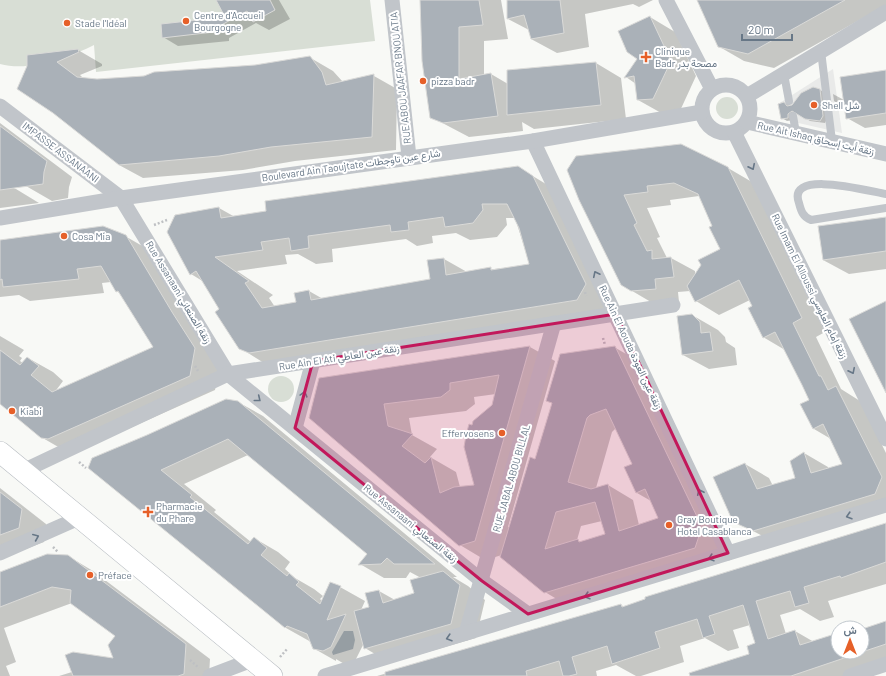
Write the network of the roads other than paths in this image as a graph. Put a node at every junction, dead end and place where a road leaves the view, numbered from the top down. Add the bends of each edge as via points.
1 (392, 0) edge
2 (666, 0) edge
3 (886, 12) edge
4 (821, 51) junction
5 (784, 74) junction
6 (712, 89) junction
7 (747, 96) junction
8 (789, 101) dead end
9 (0, 106) edge
10 (702, 112) junction
11 (793, 116) dead end
12 (747, 122) junction
13 (734, 132) junction
14 (796, 133) junction
15 (533, 141) junction
16 (832, 141) junction
17 (886, 154) edge
18 (409, 157) junction
19 (886, 194) edge
20 (122, 198) junction
21 (886, 208) edge
22 (0, 218) edge
23 (673, 305) dead end
24 (616, 314) junction
25 (554, 323) junction
26 (313, 360) junction
27 (228, 374) junction
28 (295, 428) junction
29 (886, 439) edge
30 (0, 452) edge
31 (23, 471) junction
32 (886, 505) edge
33 (79, 518) junction
34 (0, 553) edge
35 (728, 553) junction
36 (482, 581) junction
37 (528, 614) junction
38 (466, 633) junction
39 (252, 660) junction
40 (886, 664) edge
41 (206, 673) edge
42 (272, 676) edge
43 (325, 676) edge
44 (850, 676) edge

1 - 18 street, RUE ABOU JAAFAR BNOU ATIA
2 - 6 street
3 - 4 street
4 - 5 street
4 - 16 lane
5 - 7 street
5 - 8 lane
6 - 7 street via 718,85 730,84 741,89
6 - 10 street via 704,99
7 - 12 street via 751,111
9 - 20 street, IMPASSE ASSANAANI
10 - 13 street via 707,124 714,130
10 - 15 street, Boulevard Ain Taoujtate شارع عين تاوجطات
11 - 14 lane
12 - 13 street
12 - 14 street, Rue Ait Ishaq زنقة أيت إسحاق
13 -> 29 street, Rue Imam El Alloussi زنقة إمام العلوسي
14 - 16 street, Rue Ait Ishaq زنقة أيت إسحاق
15 - 18 street, Boulevard Ain Taoujtate شارع عين تاوجطات
24 -> 15 street, Rue Ain El Aouda زنقة عين العودة
16 - 17 street, Rue Ait Ishaq زنقة أيت إسحاق
18 - 20 street, Boulevard Ain Taoujtate شارع عين تاوجطات
19 - 21 lane via 820,183 804,186 798,196 803,215 811,220
20 - 22 street, Boulevard Ain Taoujtate شارع عين تاوجطات
20 - 27 street, Rue Assanaani زنقة الصنعاني
23 - 24 street, Rue Ain El Ati زنقة عين العاطي
24 - 25 street, Rue Ain El Ati زنقة عين العاطي
35 -> 24 street, Rue Ain El Aouda زنقة عين العودة
25 - 26 street, Rue Ain El Ati زنقة عين العاطي
25 - 36 street, RUE JABAL ABOU BILLAL
26 - 27 street, Rue Ain El Ati زنقة عين العاطي
28 -> 26 street
27 -> 28 street, Rue Assanaani زنقة الصنعاني
27 - 31 street, Rue Ain El Ati زنقة عين العاطي
28 - 36 street, Rue Assanaani زنقة الصنعاني
30 - 31 main road
31 - 33 main road
32 -> 35 street
34 -> 33 street
33 - 39 main road
35 -> 37 street
36 - 37 street, Rue Assanaani زنقة الصنعاني
36 - 38 street, RUE JABAL ABOU BILLAL
37 - 38 street
38 -> 43 street
39 - 41 street
39 - 42 main road
40 - 44 street

